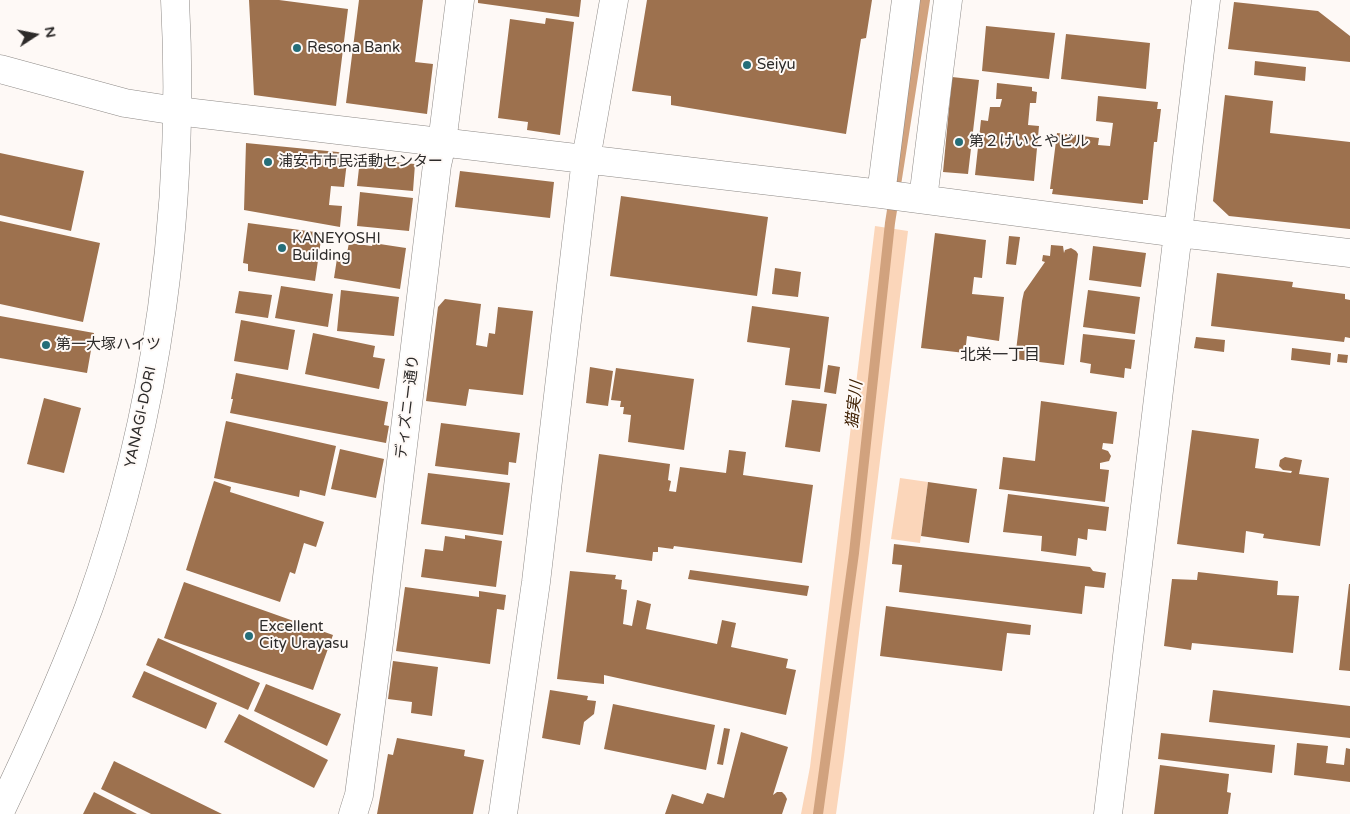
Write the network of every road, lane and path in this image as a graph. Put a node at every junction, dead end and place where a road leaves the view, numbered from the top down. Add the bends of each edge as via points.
1 (175, 0) edge
2 (460, 0) edge
3 (614, 0) edge
4 (906, 0) edge
5 (948, 0) edge
6 (1206, 0) edge
7 (0, 69) edge
8 (177, 112) junction
9 (442, 143) junction
10 (586, 159) junction
11 (876, 193) junction
12 (923, 200) junction
13 (1179, 233) junction
14 (1350, 253) edge
15 (0, 812) edge
16 (353, 814) edge
17 (503, 814) edge
18 (1108, 814) edge

1 - 8 street, YANAGI-DORI
2 - 9 street, ディズニー通り
3 - 10 street
4 - 11 street
5 - 12 street
6 - 13 street
7 - 8 street via 125,103
8 - 9 street
8 - 15 street, YANAGI-DORI via 168,262 156,345 114,529 89,606 59,682
9 - 10 street
9 - 16 street, ディズニー通り via 359,795
10 - 11 street
10 - 17 street via 536,582
11 - 12 street
12 - 13 street
13 - 14 street
13 - 18 street

